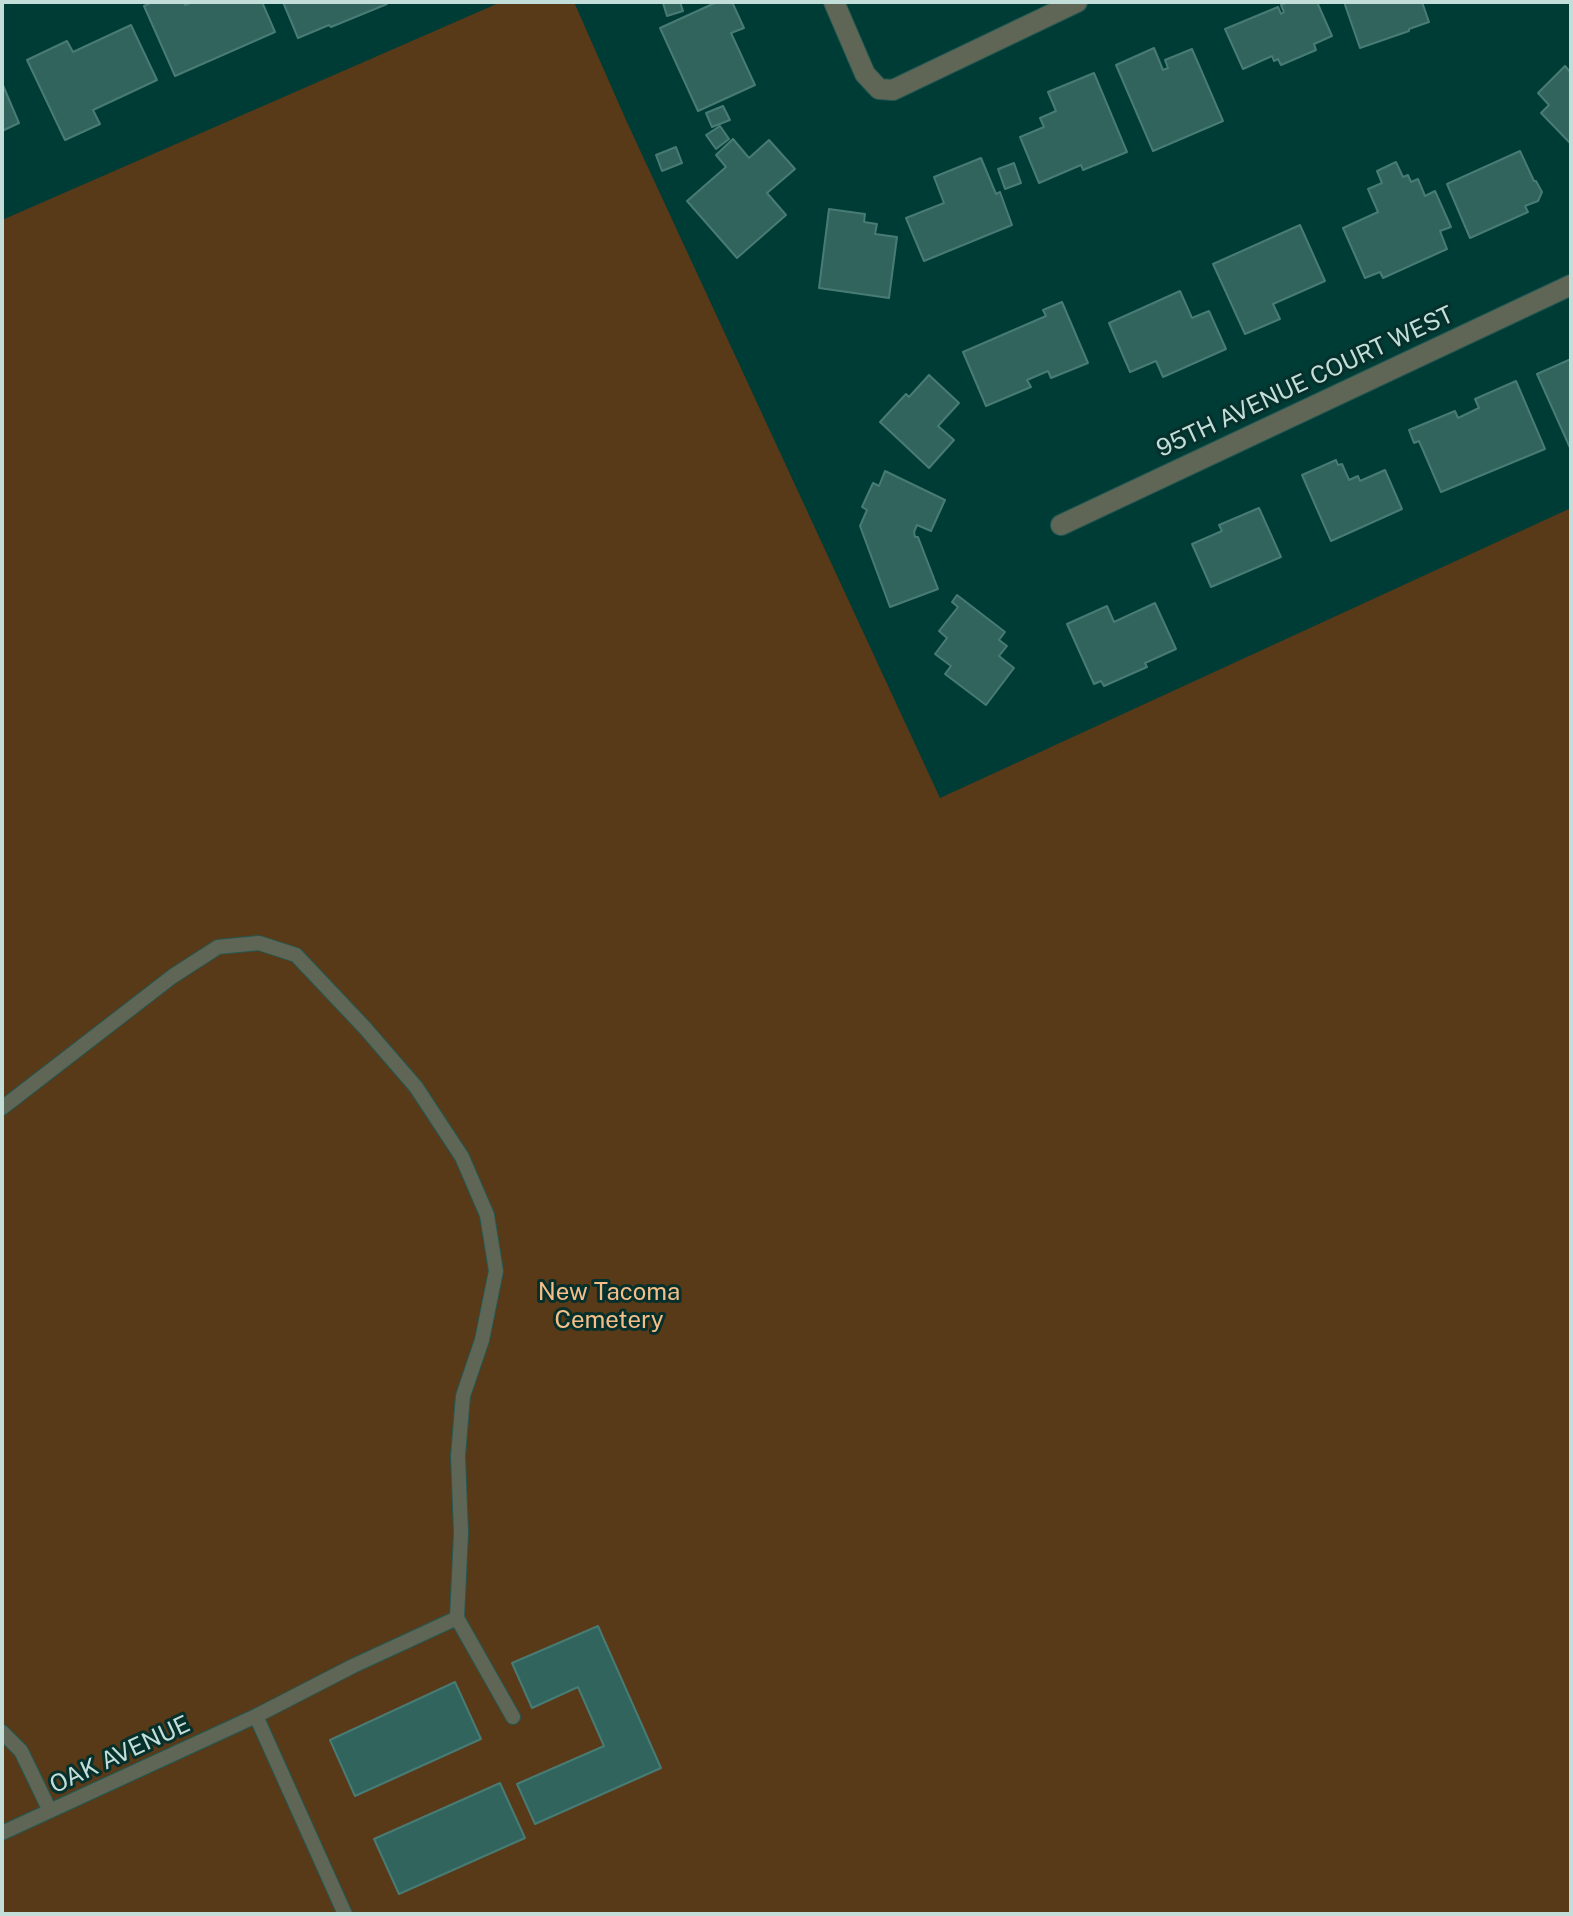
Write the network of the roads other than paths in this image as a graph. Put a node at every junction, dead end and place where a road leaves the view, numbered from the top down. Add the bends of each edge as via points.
1 (834, 2) edge
2 (1077, 2) edge
3 (1571, 285) edge
4 (1061, 525) dead end
5 (2, 1108) edge
6 (457, 1618) junction
7 (256, 1716) junction
8 (513, 1717) dead end
9 (2, 1732) edge
10 (50, 1811) junction
11 (2, 1833) edge
12 (345, 1914) edge

1 - 2 street via 865,74 879,89 893,90
3 - 4 street, 95TH AVENUE COURT WEST
5 - 6 lane via 218,947 259,943 296,955 365,1028 416,1087 462,1157 487,1215 496,1271 482,1340 463,1396
6 - 7 lane, OAK AVENUE
6 - 8 lane
7 - 10 lane, OAK AVENUE
7 - 12 lane
9 - 10 lane via 21,1751
10 - 11 lane, OAK AVENUE

